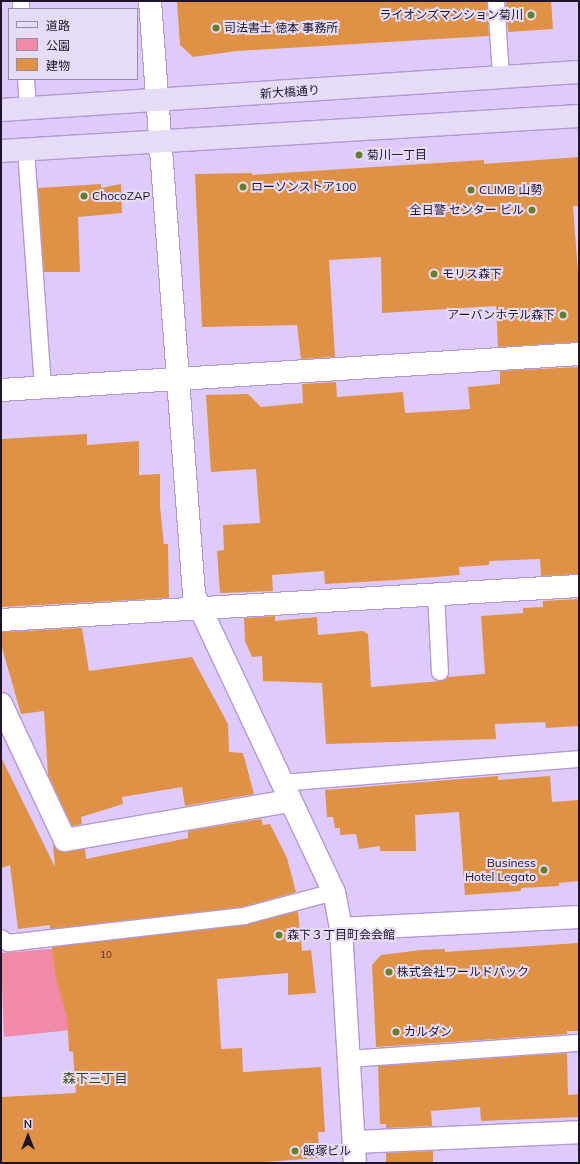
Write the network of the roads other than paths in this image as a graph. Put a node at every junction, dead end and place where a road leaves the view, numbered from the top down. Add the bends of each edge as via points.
1 (150, 1) edge
2 (496, 1) edge
3 (579, 72) edge
4 (501, 77) junction
5 (26, 80) edge
6 (157, 102) junction
7 (28, 109) junction
8 (1, 110) edge
9 (579, 116) edge
10 (160, 142) junction
11 (26, 150) junction
12 (1, 151) edge
13 (579, 354) edge
14 (177, 379) junction
15 (43, 387) junction
16 (1, 390) edge
17 (579, 586) edge
18 (436, 594) junction
19 (202, 608) junction
20 (1, 620) edge
21 (440, 672) dead end
22 (1, 704) edge
23 (579, 759) edge
24 (285, 792) junction
25 (334, 892) junction
26 (579, 917) edge
27 (341, 929) junction
28 (1, 938) edge
29 (579, 1043) edge
30 (349, 1059) junction
31 (579, 1132) edge
32 (354, 1142) junction
33 (356, 1163) edge

1 - 6 street
2 - 4 lane
3 - 4 main road, 新大橋通り
4 - 6 main road, 新大橋通り
5 - 7 lane
6 - 7 main road, 新大橋通り
6 - 10 street
7 - 8 main road, 新大橋通り
9 - 10 main road
10 - 11 main road
10 - 14 street
11 - 12 main road
11 - 15 lane
13 - 14 street
14 - 15 street
14 - 19 street via 194,595
15 - 16 street
17 - 18 street
18 - 19 street
18 - 21 lane
19 - 20 street
19 - 24 street
22 - 24 street via 65,840
23 - 24 lane
24 - 25 street
25 - 27 street
25 - 28 lane via 244,916 8,943
26 - 27 street
27 - 30 street
29 - 30 lane
30 - 32 street
31 - 32 street
32 - 33 street

